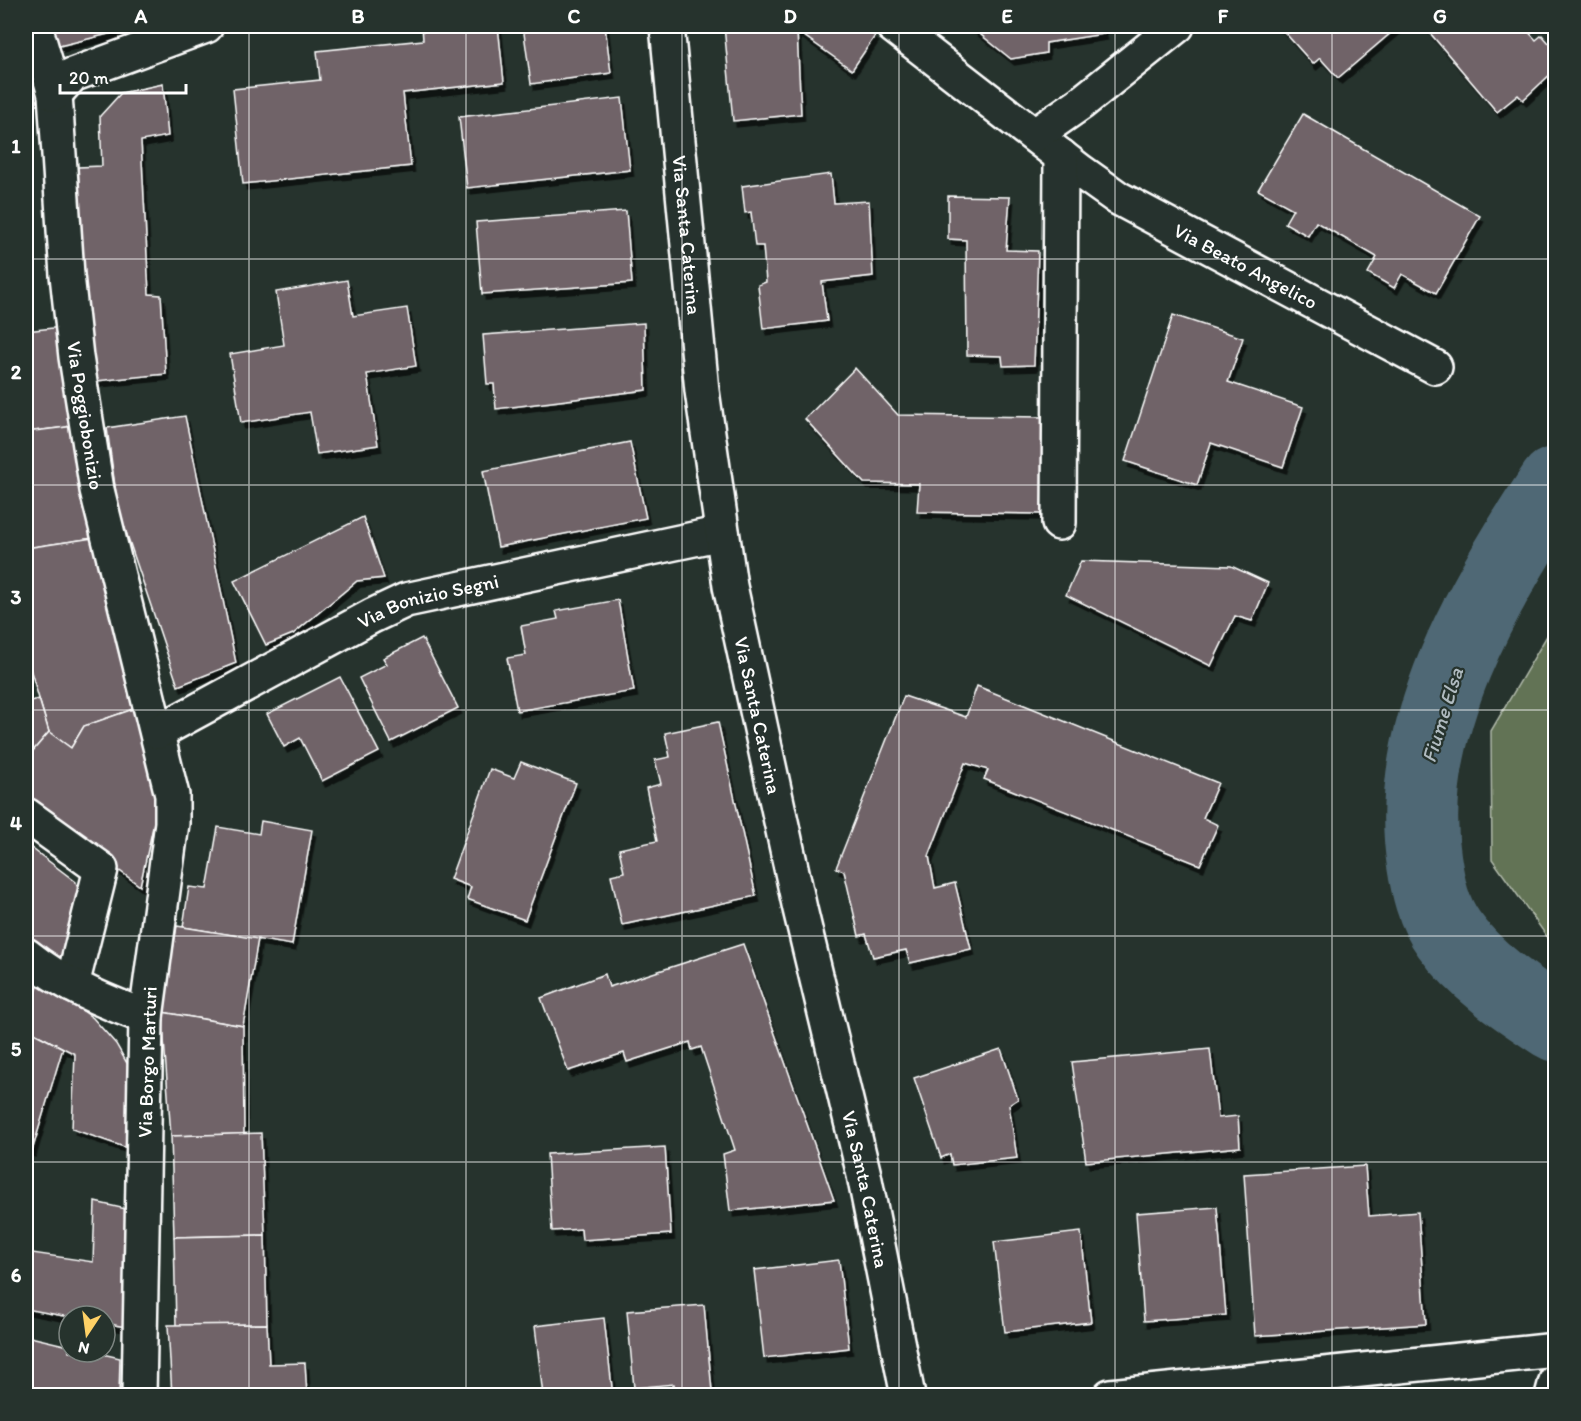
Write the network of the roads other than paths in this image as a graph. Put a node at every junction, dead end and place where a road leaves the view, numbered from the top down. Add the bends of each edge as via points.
1 (35, 26) edge
2 (206, 26) edge
3 (667, 26) edge
4 (893, 26) edge
5 (1177, 26) edge
6 (55, 94) junction
7 (1035, 135) junction
8 (1061, 156) junction
9 (1435, 367) dead end
10 (1059, 523) dead end
11 (722, 533) junction
12 (158, 732) junction
13 (26, 815) edge
14 (29, 969) edge
15 (72, 985) junction
16 (146, 1017) junction
17 (1556, 1350) edge
18 (1556, 1381) edge
19 (139, 1395) edge
20 (908, 1395) edge
21 (1110, 1395) edge
22 (1552, 1395) edge

1 - 6 street, Via Poggiobonizio
2 - 6 street via 78,73 63,81
3 - 11 street, Via Santa Caterina via 702,391
4 - 7 street, Via Beato Angelico
5 - 7 street
6 - 12 street, Via Poggiobonizio via 67,275 89,445 102,518
7 - 8 street, Via Beato Angelico
8 - 9 street, Via Beato Angelico via 1129,204
8 - 10 street
11 - 12 street, Via Bonizio Segni via 406,600
11 - 20 street, Via Santa Caterina via 782,830 864,1175
12 - 16 street, Via Borgo Marturi via 171,788 172,815
13 - 15 street via 101,869
14 - 15 street
15 - 16 street
16 - 19 street, Via Borgo Marturi
17 - 21 street
18 - 22 street

